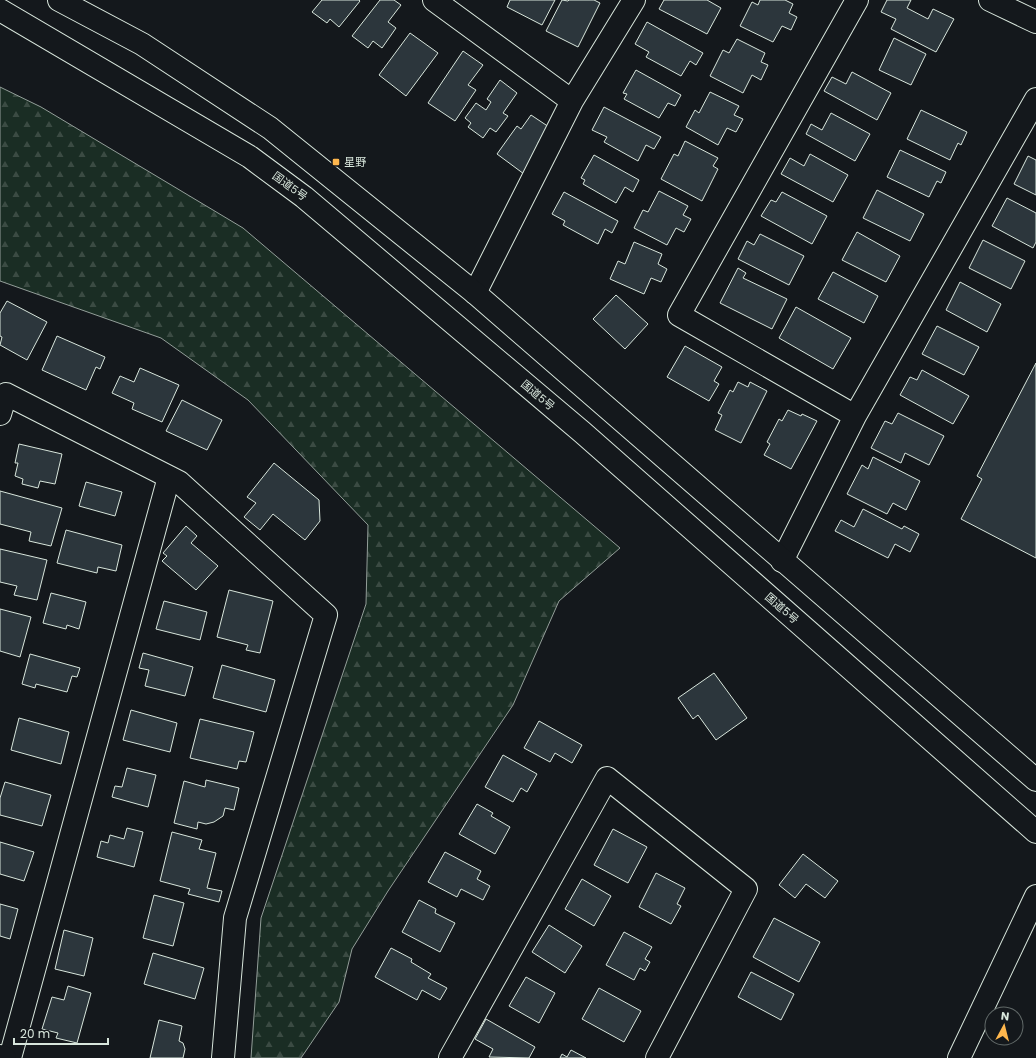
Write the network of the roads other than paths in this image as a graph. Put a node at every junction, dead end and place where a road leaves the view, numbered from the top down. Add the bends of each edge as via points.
1 (59, 0) edge
2 (434, 0) edge
3 (634, 0) edge
4 (857, 0) edge
5 (990, 0) edge
6 (0, 10) edge
7 (1036, 22) edge
8 (1036, 99) edge
9 (572, 101) junction
10 (475, 293) junction
11 (2, 400) edge
12 (855, 416) junction
13 (169, 477) junction
14 (782, 561) junction
15 (1036, 780) edge
16 (1036, 832) edge
17 (1036, 896) edge
18 (0, 1056) edge
19 (5, 1058) edge
20 (10, 1058) edge
21 (223, 1058) edge
22 (450, 1058) edge
23 (657, 1058) edge
24 (959, 1058) edge

1 - 10 main road via 142,44 270,128
2 - 9 main road
3 - 9 main road
4 - 12 main road via 679,315
5 - 7 main road
6 - 16 main road, 国道5号 via 246,155 304,197 582,432
8 - 12 main road
9 - 10 main road
10 - 14 main road
11 - 13 main road
12 - 14 main road
13 - 20 main road
13 - 21 main road via 179,482 326,615 235,918
14 - 15 main road
17 - 24 main road
18 - 19 main road
22 - 23 main road via 607,778 746,889

